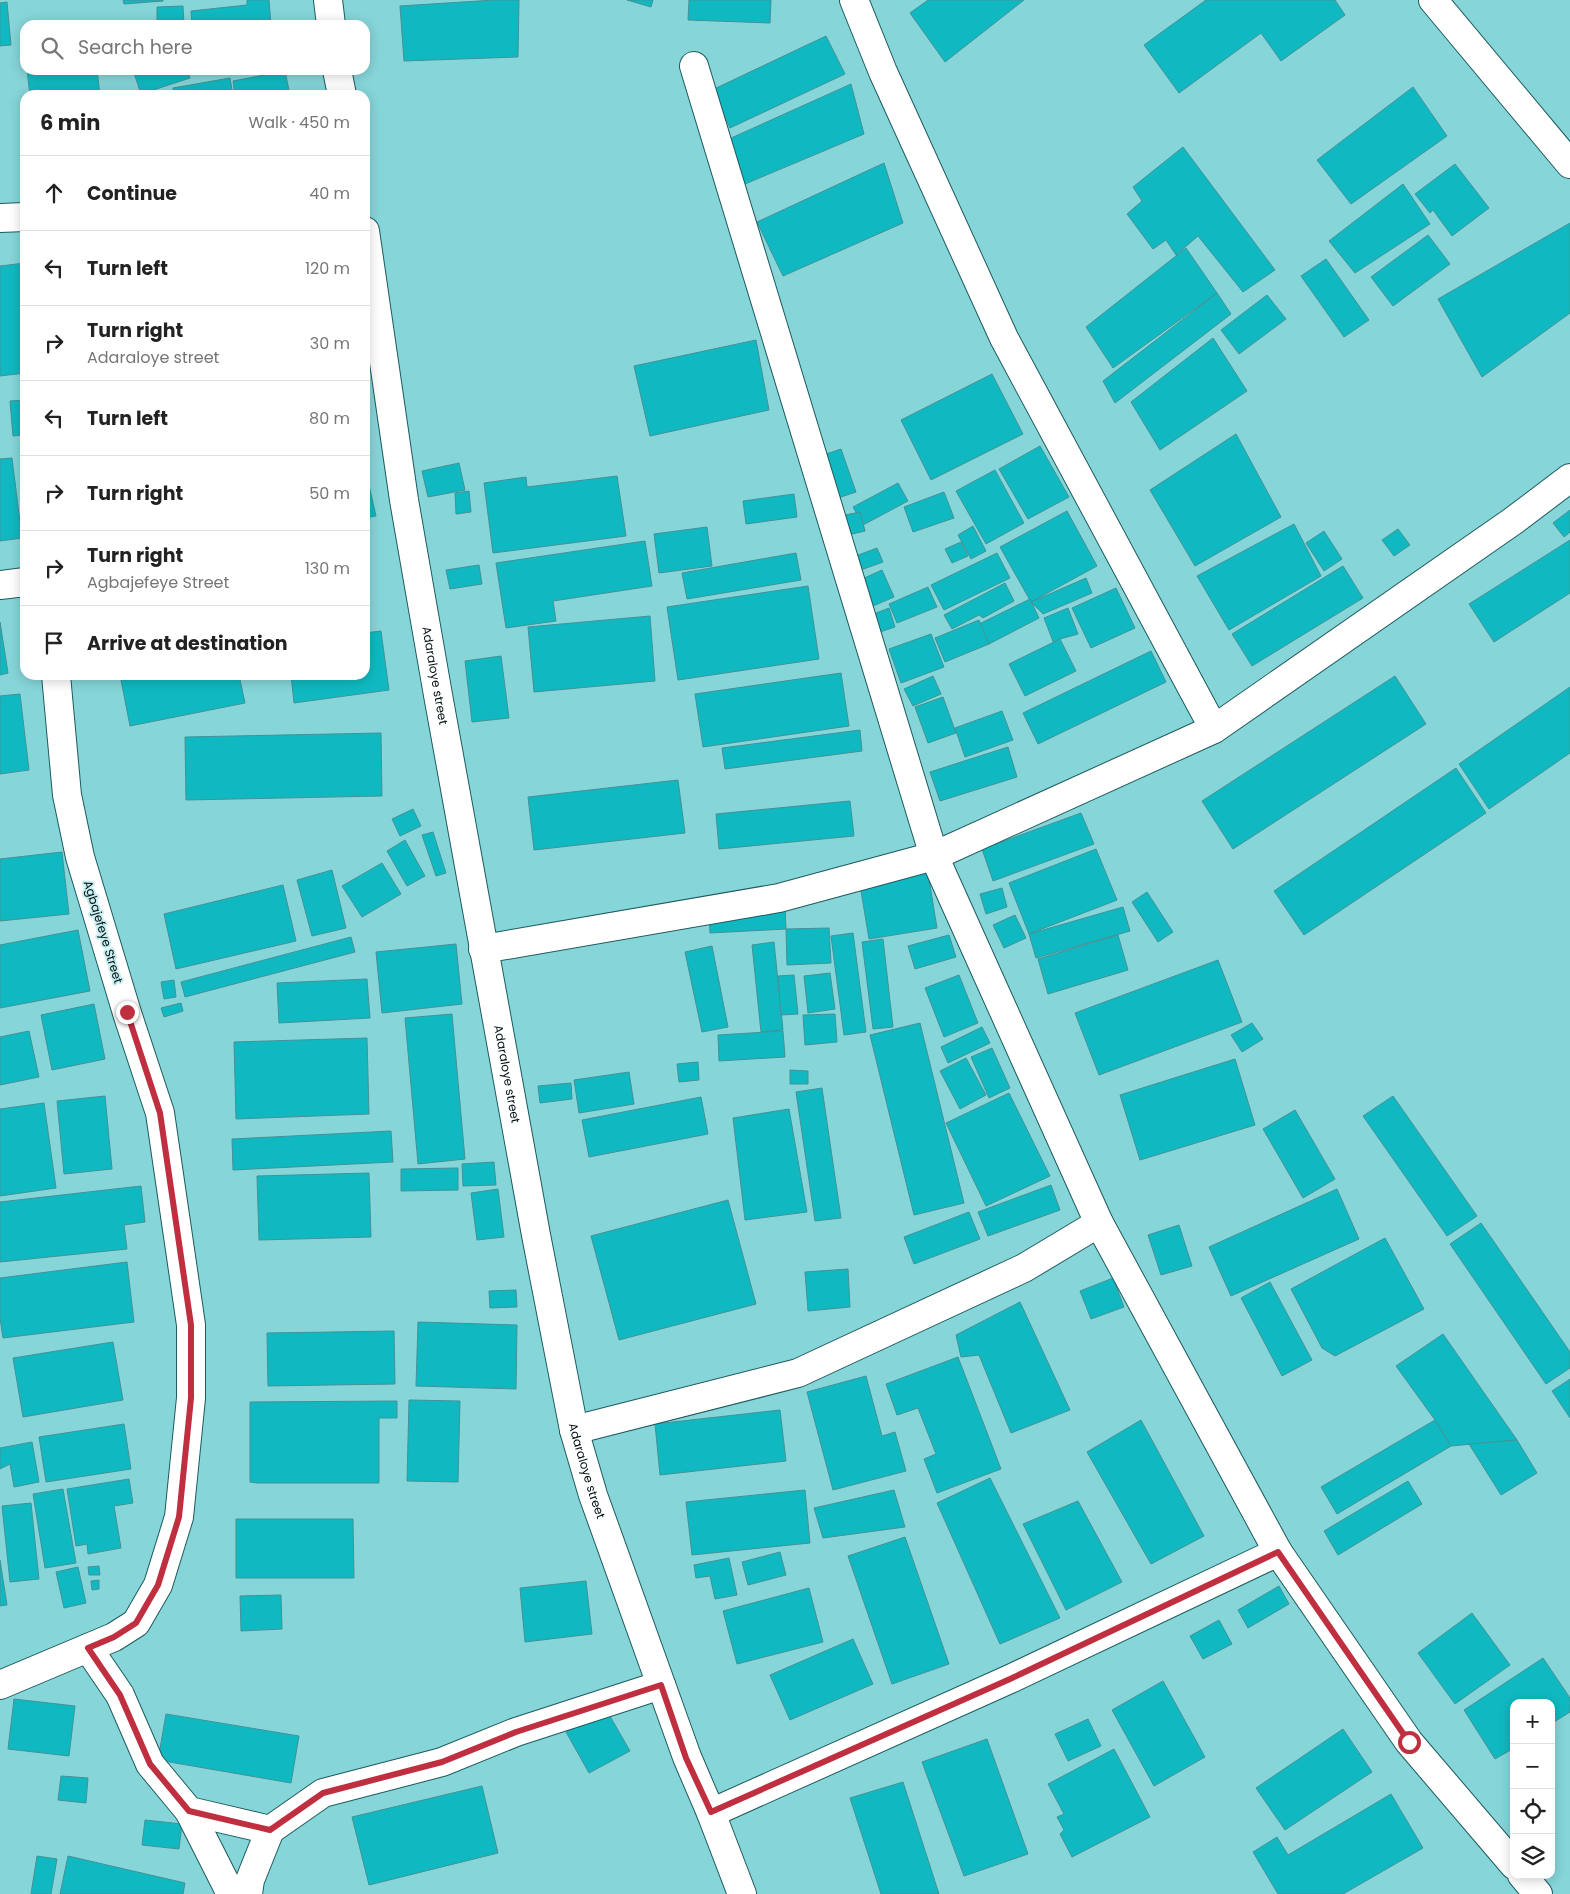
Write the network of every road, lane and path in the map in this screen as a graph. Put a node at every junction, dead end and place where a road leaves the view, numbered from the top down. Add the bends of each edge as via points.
1 (328, 0) edge
2 (854, 0) edge
3 (1434, 0) edge
4 (330, 20) edge
5 (694, 66) dead end
6 (338, 75) edge
7 (341, 90) edge
8 (1570, 164) edge
9 (0, 218) edge
10 (20, 218) edge
11 (370, 265) edge
12 (1570, 478) edge
13 (20, 583) edge
14 (0, 585) edge
15 (56, 680) edge
16 (1214, 728) junction
17 (934, 856) junction
18 (483, 949) junction
19 (1099, 1223) junction
20 (574, 1430) junction
21 (1278, 1552) junction
22 (88, 1648) junction
23 (0, 1685) edge
24 (661, 1685) junction
25 (189, 1811) junction
26 (711, 1812) junction
27 (270, 1830) junction
28 (1510, 1860) edge
29 (1525, 1879) edge
30 (231, 1894) edge
31 (248, 1894) edge
32 (742, 1894) edge
33 (1538, 1894) edge

1 - 4 street
2 - 16 street via 883,72 1004,338
3 - 8 street
5 - 17 street
6 - 7 street
9 - 10 street
11 - 18 street, Adaraloye street via 406,509
12 - 16 street
13 - 14 street
15 - 22 street, Agbajefeye Street via 67,795 80,857 160,1113 191,1325 191,1398 179,1517 158,1585 136,1623
16 - 17 street
17 - 18 street via 779,898
17 - 19 street
18 - 20 street, Adaraloye street
19 - 20 street via 1024,1268 798,1373
19 - 21 street
20 - 24 street, Adaraloye street via 593,1495
21 - 26 street via 1010,1679
21 - 28 street via 1409,1742
22 - 23 street, Agbajefeye Street
22 - 25 street via 120,1695 150,1764
24 - 26 street, Adaraloye street via 686,1758
24 - 27 street via 516,1732 442,1762 323,1793
25 - 27 street
25 - 30 street
26 - 32 street, Adaraloye street
27 - 31 street via 250,1880
29 - 33 street

